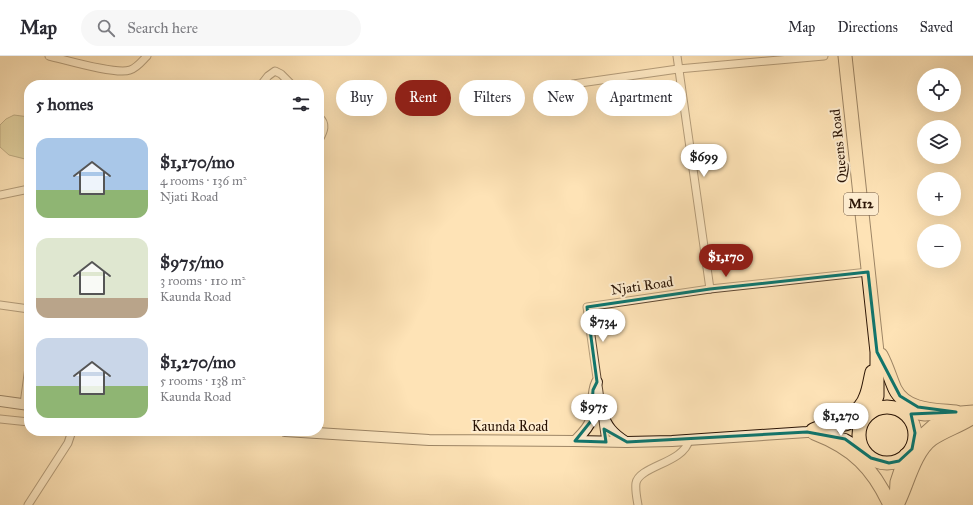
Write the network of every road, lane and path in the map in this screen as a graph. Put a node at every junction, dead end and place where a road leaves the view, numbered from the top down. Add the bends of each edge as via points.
1 (49, 56) edge
2 (147, 56) edge
3 (677, 56) edge
4 (824, 56) edge
5 (845, 56) edge
6 (678, 69) junction
7 (265, 80) edge
8 (287, 80) edge
9 (588, 82) edge
10 (24, 190) edge
11 (0, 195) edge
12 (868, 272) junction
13 (710, 289) junction
14 (0, 305) edge
15 (24, 308) edge
16 (878, 354) junction
17 (597, 382) junction
18 (0, 401) edge
19 (24, 405) edge
20 (901, 411) junction
21 (973, 411) edge
22 (602, 412) junction
23 (956, 412) junction
24 (868, 414) junction
25 (973, 416) edge
26 (0, 419) edge
27 (24, 421) edge
28 (812, 432) junction
29 (324, 433) edge
30 (70, 436) edge
31 (689, 440) junction
32 (575, 441) junction
33 (914, 441) junction
34 (606, 442) junction
35 (627, 442) junction
36 (868, 454) junction
37 (906, 455) junction
38 (28, 505) edge
39 (638, 505) edge
40 (891, 505) edge
41 (896, 505) edge

1 - 2 street via 124,71 133,69
3 - 6 street
4 - 6 street
5 - 12 highway, Queens Road / M12
6 - 9 street
6 - 13 street
7 - 8 street via 275,71
10 - 11 street
12 - 13 street, Njati Road
12 - 16 highway, Queens Road / M12
13 - 17 street, Njati Road via 588,307
14 - 15 street
16 - 20 highway, M12 via 888,394
16 - 23 highway via 904,401 918,407
16 - 24 highway, M12 via 877,391
16 - 28 highway via 861,406 847,417
17 - 22 street
17 - 32 main road via 593,390 591,421
18 - 19 main road
20 - 23 main road via 925,415
20 - 24 highway via 889,407
20 - 33 highway, M12 via 914,425
21 - 23 main road
22 - 34 street
22 - 35 main road via 605,423 612,432
24 - 28 main road, Kaunda Road via 847,425
24 - 36 highway, M12 via 861,424 859,433 860,442
25 - 33 main road via 933,425
25 - 41 highway via 930,441 915,462
26 - 27 street
28 - 31 main road, Kaunda Road
28 - 36 main road, Kaunda Road via 845,438
28 - 40 highway via 860,460 874,476
29 - 32 main road, Kaunda Road via 429,440
30 - 38 street
31 - 35 main road, Kaunda Road
31 - 39 street via 688,446 672,459 639,476 636,484
32 - 34 main road, Kaunda Road
33 - 37 highway via 912,449
34 - 35 main road, Kaunda Road
36 - 37 highway via 880,462 889,463
36 - 40 highway, M12 via 886,482
37 - 41 highway via 897,482

